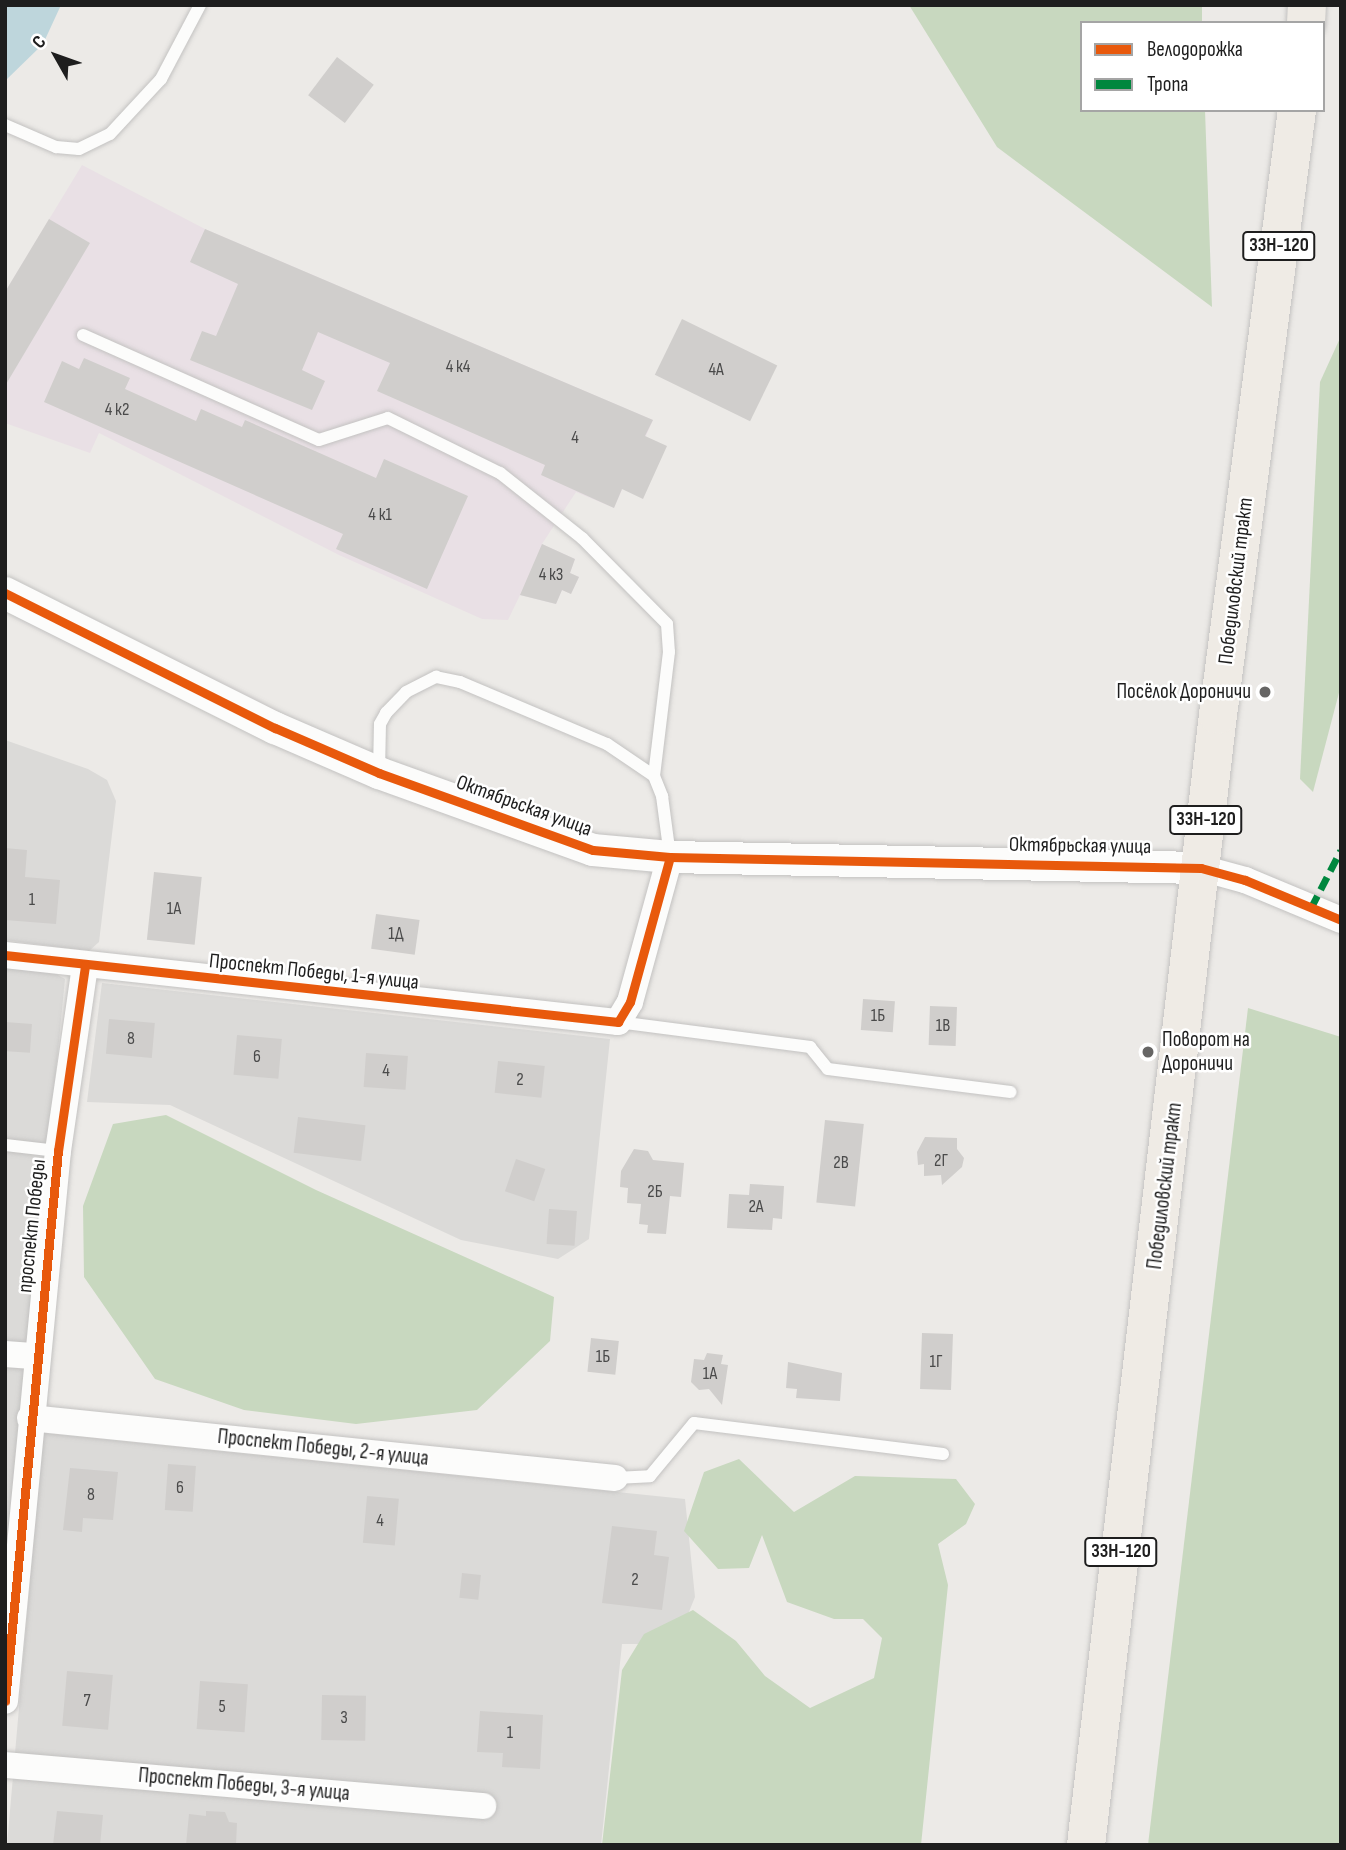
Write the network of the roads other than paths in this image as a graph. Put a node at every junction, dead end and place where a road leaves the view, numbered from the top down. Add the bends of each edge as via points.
1 (200, 5) edge
2 (1297, 112) edge
3 (5, 125) edge
4 (83, 335) dead end
5 (5, 593) edge
6 (379, 774) junction
7 (654, 776) junction
8 (670, 857) junction
9 (1201, 868) junction
10 (1341, 920) edge
11 (5, 955) edge
12 (85, 965) junction
13 (618, 1022) junction
14 (1011, 1092) dead end
15 (5, 1145) edge
16 (58, 1151) junction
17 (5, 1354) edge
18 (36, 1356) junction
19 (30, 1418) junction
20 (943, 1454) dead end
21 (615, 1478) joint
22 (11, 1559) edge
23 (5, 1701) edge
24 (5, 1765) edge
25 (483, 1806) dead end
26 (1086, 1845) edge

1 - 3 lane via 161,79 110,134 79,149 56,147
2 - 9 main road, Победиловский тракт / 33Н-120
4 - 7 lane via 318,440 388,418 468,455 526,491 592,547 667,624 669,652
5 - 6 street, Октябрьская улица via 275,728
6 - 7 lane via 378,741 386,713 406,692 436,677 460,682 607,744
6 - 8 street, Октябрьская улица via 593,850
7 - 8 lane via 662,796
8 - 9 street, Октябрьская улица
8 - 13 street via 630,1002
9 - 10 street via 1245,880
9 - 26 main road, Победиловский тракт / 33Н-120
11 - 12 street, Проспект Победы, 1-я улица
12 - 13 street, Проспект Победы, 1-я улица
12 - 16 street, проспект Победы
13 - 14 lane, Проспект Победы, 1-я улица via 810,1047 828,1069
15 - 16 lane
16 - 18 street, проспект Победы
17 - 18 street
18 - 19 street, проспект Победы
19 - 21 street, Проспект Победы, 2-я улица
19 - 22 street, проспект Победы
20 - 21 lane via 694,1423 650,1476
22 - 23 street, проспект Победы
24 - 25 street, Проспект Победы, 3-я улица

